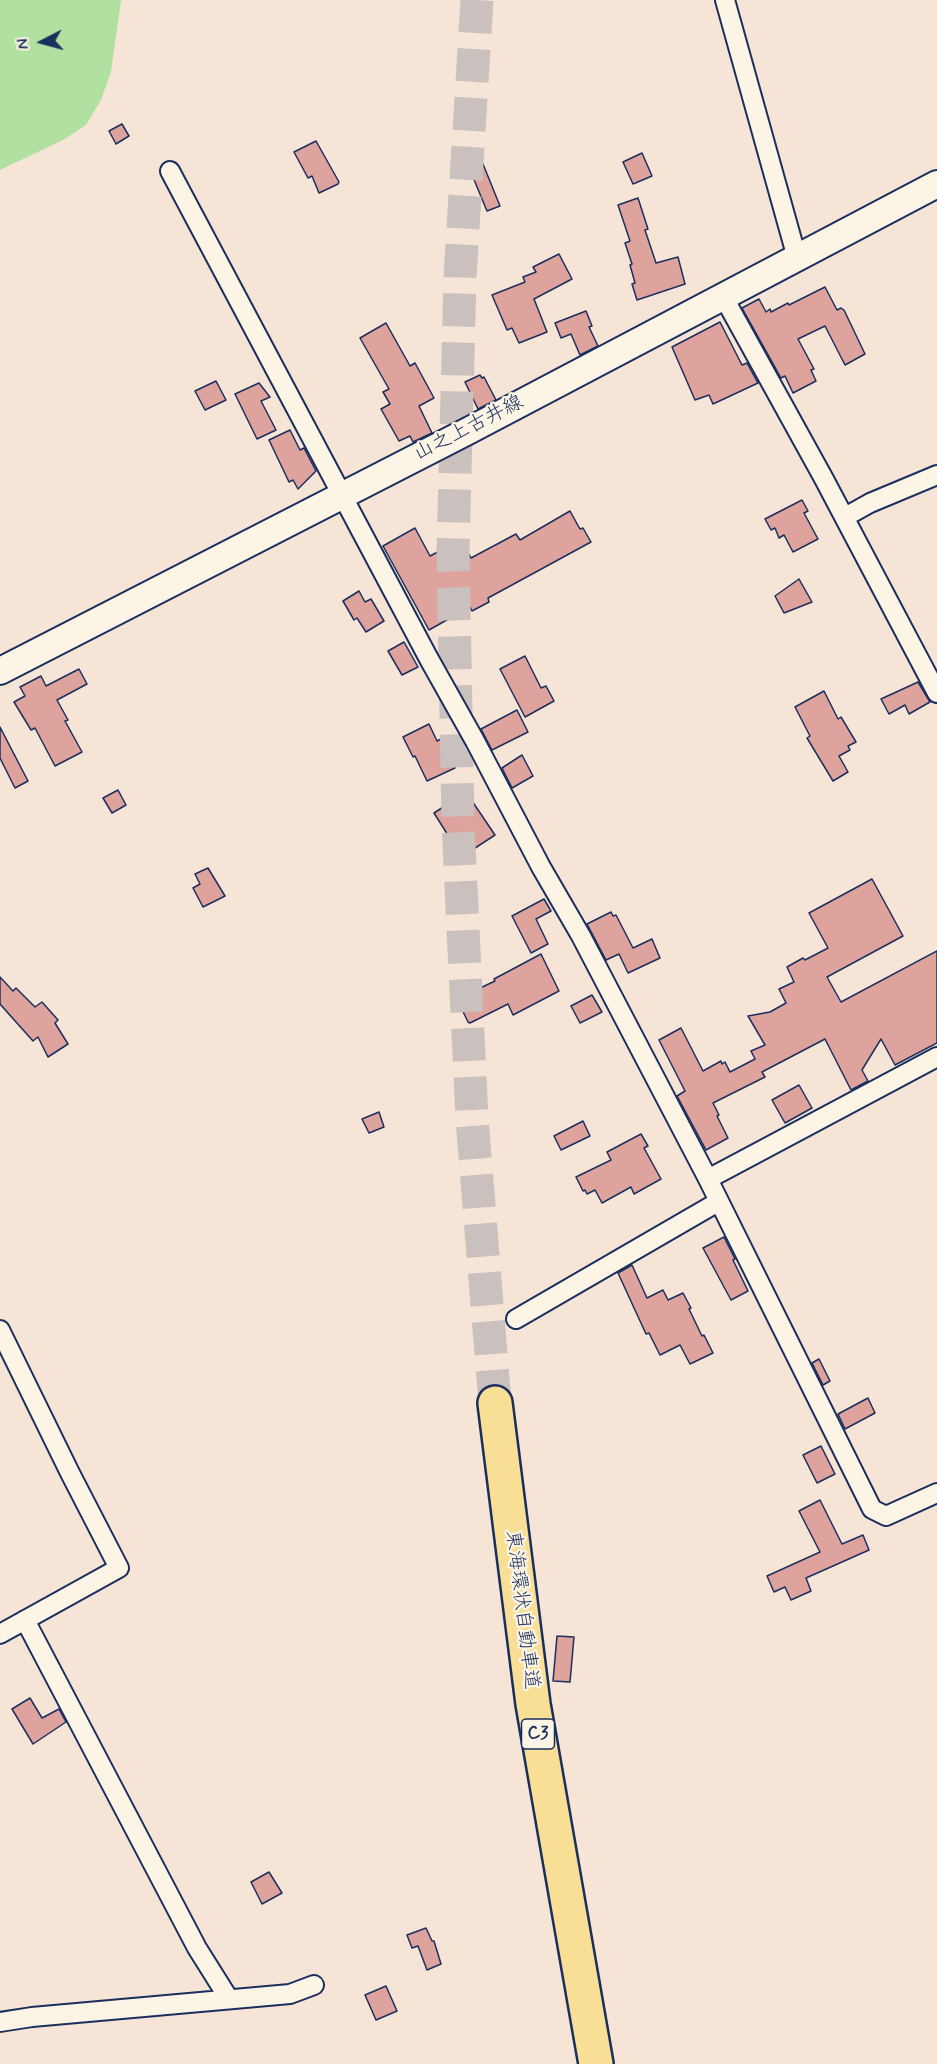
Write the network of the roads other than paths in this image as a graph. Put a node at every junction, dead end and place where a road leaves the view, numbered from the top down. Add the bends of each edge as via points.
1 (725, 0) edge
2 (170, 171) dead end
3 (937, 184) edge
4 (797, 258) junction
5 (723, 296) junction
6 (937, 475) edge
7 (341, 495) junction
8 (845, 517) junction
9 (0, 671) edge
10 (937, 693) edge
11 (937, 1057) edge
12 (708, 1179) junction
13 (718, 1202) junction
14 (516, 1319) dead end
15 (0, 1330) edge
16 (495, 1403) tunnel mouth
17 (937, 1493) edge
18 (25, 1620) junction
19 (0, 1634) edge
20 (314, 1985) dead end
21 (229, 2000) junction
22 (0, 2022) edge
23 (596, 2064) edge

1 - 4 street
2 - 7 street
3 - 4 main road, 山之上古井線
4 - 5 main road, 山之上古井線
5 - 7 main road, 山之上古井線
5 - 8 street
6 - 8 street
7 - 9 main road, 山之上古井線
7 - 12 street
8 - 10 street
11 - 12 street
12 - 13 street
13 - 14 street
13 - 17 street via 872,1509 886,1516
15 - 18 street via 119,1568
16 - 23 highway, 東海環状自動車道 / C3 via 533,1704
18 - 19 street
18 - 21 street via 197,1948
20 - 21 street via 290,1994
21 - 22 street

